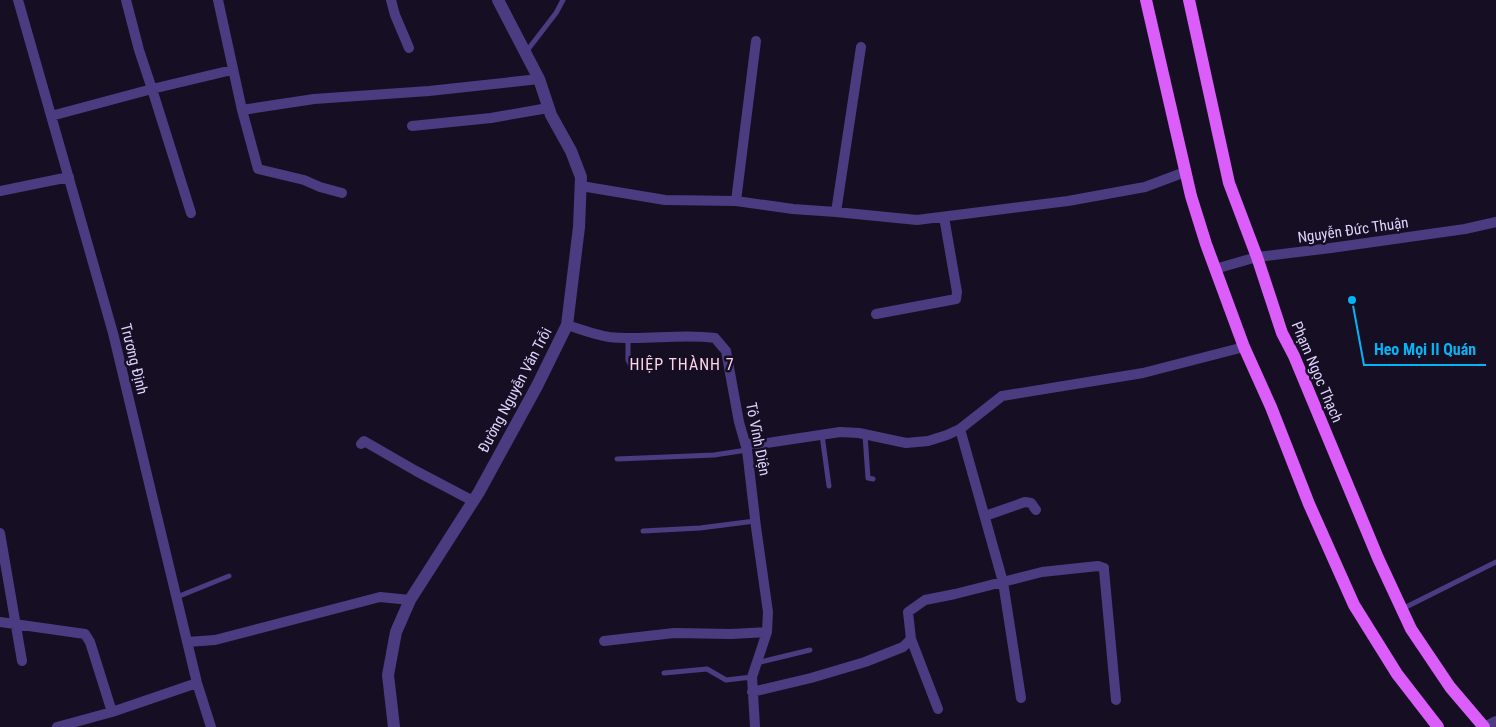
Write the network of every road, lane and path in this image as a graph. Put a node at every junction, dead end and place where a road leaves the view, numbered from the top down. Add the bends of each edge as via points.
1 (18, 0) edge
2 (126, 0) edge
3 (218, 0) edge
4 (391, 0) edge
5 (498, 0) edge
6 (563, 0) edge
7 (1146, 0) edge
8 (1189, 0) edge
9 (756, 41) dead end
10 (861, 47) dead end
11 (409, 48) dead end
12 (525, 52) junction
13 (232, 70) junction
14 (539, 79) junction
15 (152, 89) junction
16 (548, 108) junction
17 (242, 110) junction
18 (51, 116) junction
19 (412, 126) dead end
20 (1186, 172) junction
21 (69, 177) junction
22 (580, 186) junction
23 (0, 191) edge
24 (342, 193) dead end
25 (736, 201) junction
26 (836, 212) junction
27 (191, 213) dead end
28 (944, 217) junction
29 (1496, 222) edge
30 (1257, 257) junction
31 (1215, 269) junction
32 (876, 314) dead end
33 (567, 325) junction
34 (628, 338) junction
35 (1244, 347) junction
36 (636, 369) dead end
37 (960, 429) junction
38 (822, 434) junction
39 (865, 434) junction
40 (361, 444) dead end
41 (747, 447) junction
42 (617, 459) dead end
43 (873, 479) dead end
44 (829, 486) dead end
45 (473, 501) junction
46 (1036, 510) dead end
47 (985, 516) junction
48 (756, 521) junction
49 (642, 530) dead end
50 (0, 533) edge
51 (1496, 562) edge
52 (229, 576) dead end
53 (1003, 582) junction
54 (177, 597) junction
55 (410, 600) junction
56 (1402, 609) junction
57 (0, 622) edge
58 (16, 625) junction
59 (767, 632) junction
60 (911, 639) junction
61 (604, 640) dead end
62 (187, 642) junction
63 (810, 650) dead end
64 (22, 661) dead end
65 (756, 663) junction
66 (664, 673) dead end
67 (752, 677) junction
68 (197, 683) junction
69 (752, 692) junction
70 (1021, 698) dead end
71 (1116, 700) dead end
72 (938, 709) dead end
73 (112, 712) junction
74 (1496, 722) edge
75 (57, 727) edge
76 (211, 727) edge
77 (387, 727) edge
78 (394, 727) edge
79 (755, 727) edge
80 (1438, 727) edge
81 (1484, 727) edge

1 - 18 street, Trương Định
2 - 15 street
3 - 13 street
4 - 11 street
5 - 12 street, Đường Nguyễn Văn Trỗi
6 - 12 lane
7 - 20 main road
8 - 30 main road, Phạm Ngọc Thạch via 1229,183
9 - 25 street
10 - 26 street
12 - 14 street, Đường Nguyễn Văn Trỗi
13 - 15 street
13 - 17 street
14 - 16 street, Đường Nguyễn Văn Trỗi
14 - 17 street via 429,92 314,98
15 - 18 street
15 - 27 street
16 - 19 street
16 - 22 street, Đường Nguyễn Văn Trỗi via 571,151 581,177
17 - 24 street via 260,170
18 - 21 street, Trương Định
20 - 28 street via 1145,187
20 - 31 main road
21 - 23 street
21 - 54 street, Trương Định via 113,333
22 - 25 street via 665,200
22 - 33 street, Đường Nguyễn Văn Trỗi via 579,227
25 - 26 street
26 - 28 street via 917,220
28 - 32 street via 956,299
29 - 30 street, Nguyễn Đức Thuận
30 - 31 street, Nguyễn Đức Thuận
30 - 56 main road, Phạm Ngọc Thạch via 1282,333
31 - 35 main road
33 - 34 street, Tô Vĩnh Diện via 607,337
33 - 45 street, Đường Nguyễn Văn Trỗi
34 - 36 lane via 628,360
34 - 41 street, Tô Vĩnh Diện via 715,338 726,351
35 - 37 street via 1143,373 1002,396
35 - 80 main road via 1354,605 1397,674
37 - 39 street via 928,441 906,443
37 - 47 street
38 - 39 street
38 - 41 street
38 - 44 lane
39 - 43 lane via 868,478
40 - 45 street via 364,441
41 - 42 lane via 714,455
41 - 48 street, Tô Vĩnh Diện
45 - 55 street, Đường Nguyễn Văn Trỗi
46 - 47 street via 1032,503 1025,502
47 - 53 street
48 - 49 lane via 700,528
48 - 59 street, Tô Vĩnh Diện via 768,612
50 - 58 street
51 - 56 lane
52 - 54 lane
53 - 60 street via 925,600 908,612
53 - 70 street
53 - 71 street via 1042,572 1104,568
54 - 62 street, Trương Định
55 - 62 street via 380,597 215,640
55 - 78 street, Đường Nguyễn Văn Trỗi via 396,632 388,675
56 - 81 main road, Phạm Ngọc Thạch via 1411,629 1450,687
57 - 58 street
58 - 64 street
58 - 73 street via 85,634
59 - 61 street via 674,632
59 - 65 street, Tô Vĩnh Diện
60 - 69 street via 903,647 865,662
60 - 72 street
62 - 68 street, Trương Định
63 - 65 lane
65 - 67 street, Tô Vĩnh Diện
66 - 67 lane via 707,669 726,680
67 - 69 street, Tô Vĩnh Diện
68 - 73 street
68 - 76 street, Trương Định
69 - 79 street, Tô Vĩnh Diện
73 - 75 street
74 - 81 street
77 - 78 street

